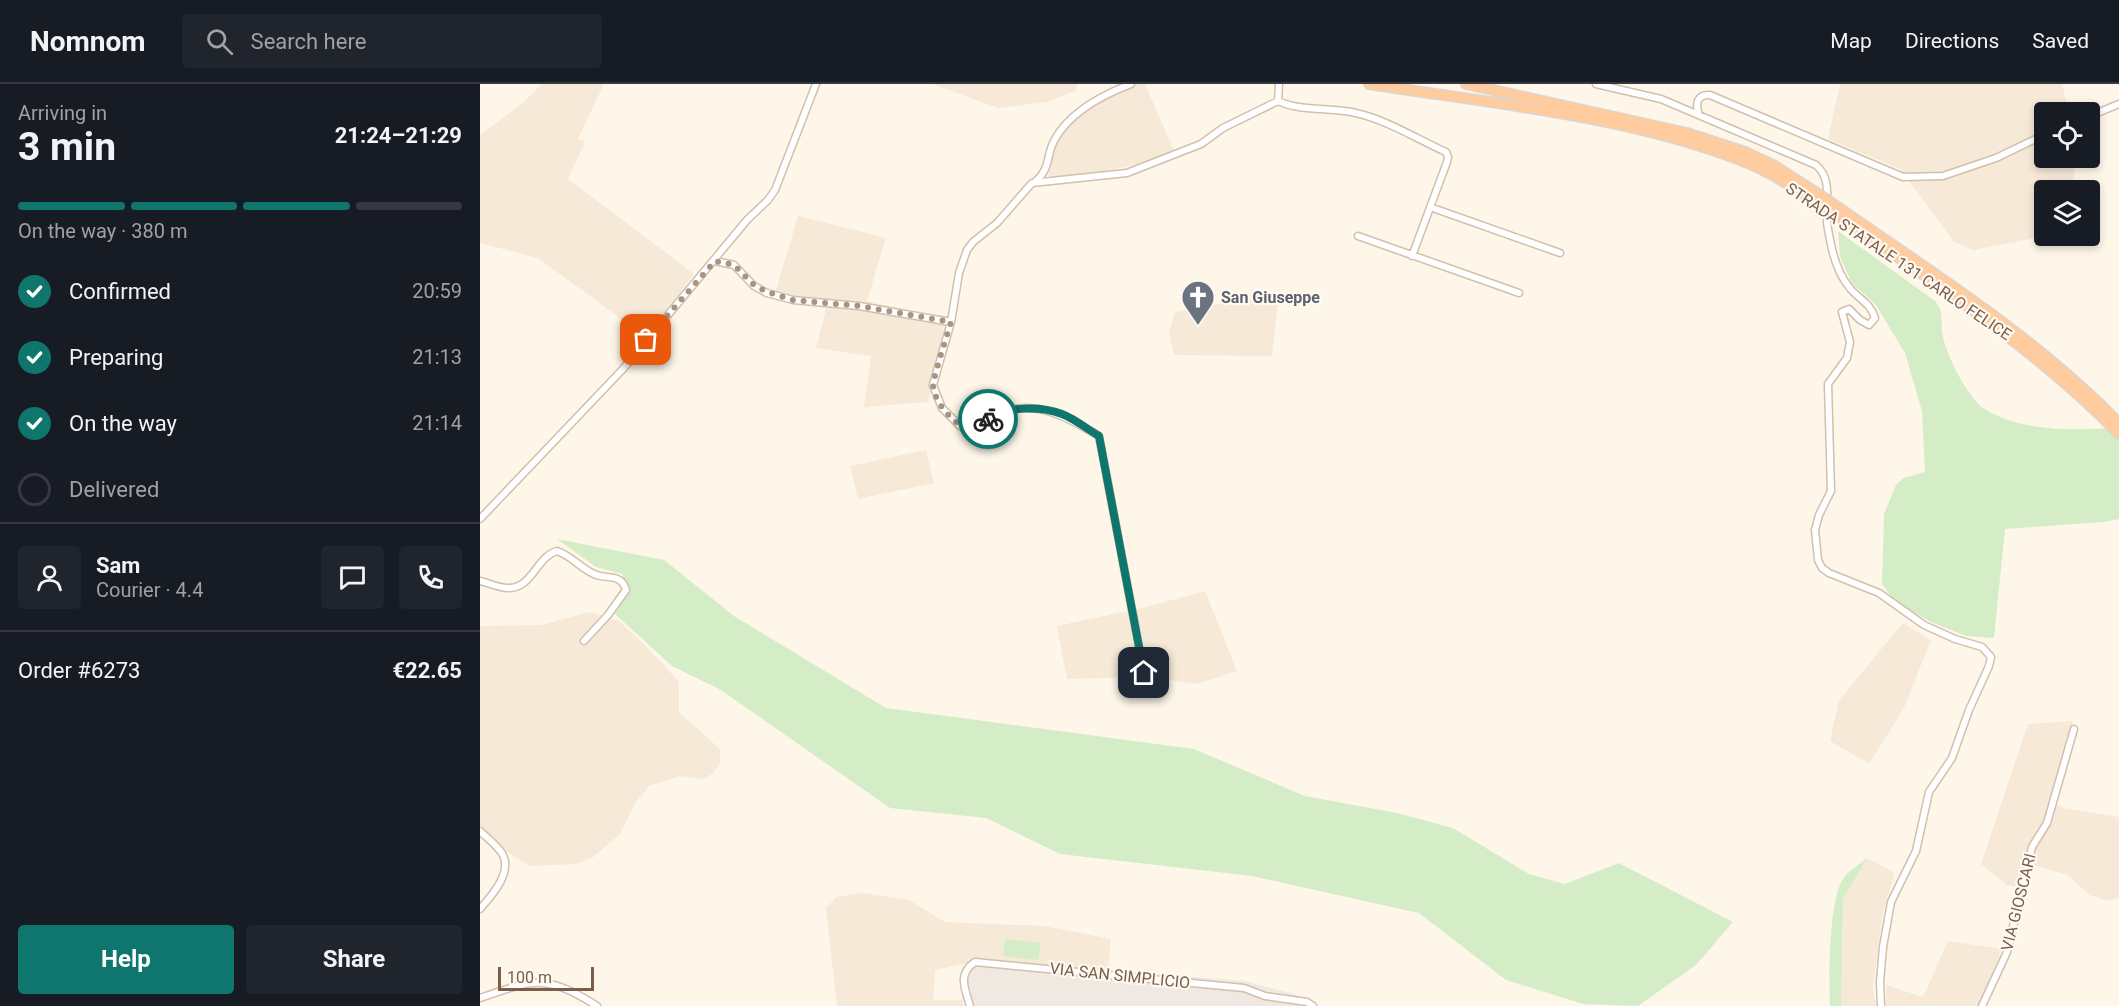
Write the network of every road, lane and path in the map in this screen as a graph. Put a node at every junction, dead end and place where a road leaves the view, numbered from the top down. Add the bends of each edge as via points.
1 (816, 84) edge
2 (1131, 84) edge
3 (1279, 84) edge
4 (1369, 84) edge
5 (1466, 84) edge
6 (1596, 84) edge
7 (1278, 101) junction
8 (2119, 104) edge
9 (2100, 112) edge
10 (1699, 114) junction
11 (1650, 124) junction
12 (1659, 134) junction
13 (2034, 140) edge
14 (1036, 181) junction
15 (1820, 200) junction
16 (1430, 207) junction
17 (1358, 236) dead end
18 (1560, 253) dead end
19 (1412, 256) junction
20 (715, 261) junction
21 (1519, 293) dead end
22 (951, 322) junction
23 (2113, 420) edge
24 (2119, 434) edge
25 (480, 519) edge
26 (480, 581) edge
27 (584, 641) dead end
28 (1144, 673) dead end
29 (2074, 729) dead end
30 (480, 831) edge
31 (480, 909) edge
32 (480, 998) edge
33 (597, 1006) edge
34 (970, 1006) edge
35 (1313, 1006) edge
36 (1881, 1006) edge
37 (1982, 1006) edge

1 - 20 street via 775,190
2 - 14 street via 1087,105 1070,119 1055,139 1046,172
3 - 7 street
4 - 12 highway, STRADA STATALE 131 CARLO FELICE
5 - 11 highway, STRADA STATALE 131 CARLO FELICE
6 - 10 street via 1661,99
7 - 14 street via 1223,128 1201,144 1127,172 1058,182
7 - 16 street via 1294,107 1358,114 1446,152 1447,162
8 - 9 street
10 - 13 street via 1698,100 1710,95 1903,177 1943,176
10 - 36 street via 1824,172 1832,252 1850,288 1872,309 1875,318 1869,325 1849,309 1842,312 1850,342 1846,358 1828,384 1831,491 1815,530 1822,568 1879,593 1924,625 1982,647 1990,657 1952,759 1929,792 1916,851 1891,902 1883,947
11 - 12 highway
11 - 15 highway, STRADA STATALE 131 CARLO FELICE via 1745,152 1775,166
12 - 15 highway, STRADA STATALE 131 CARLO FELICE via 1742,160
14 - 22 street via 967,250
15 - 23 highway, STRADA STATALE 131 CARLO FELICE, bridge via 2034,345
16 - 18 street
16 - 19 street
17 - 19 street
19 - 21 street
20 - 22 street via 734,265 754,285 793,300 859,306
20 - 25 street via 623,369
22 - 28 street via 933,385 942,408 960,426 970,431 996,413 1037,408 1062,414 1099,436
23 - 24 highway, STRADA STATALE 131 CARLO FELICE
26 - 27 street via 505,588 519,586 557,550 595,575 615,577 626,590
29 - 37 street, VIA GIOSCARI via 2047,823 2032,847 2007,952
30 - 31 street via 503,856 504,866 501,881
32 - 33 street via 543,981 573,991
34 - 35 street, VIA SAN SIMPLICIO via 964,972 975,962 1244,988

